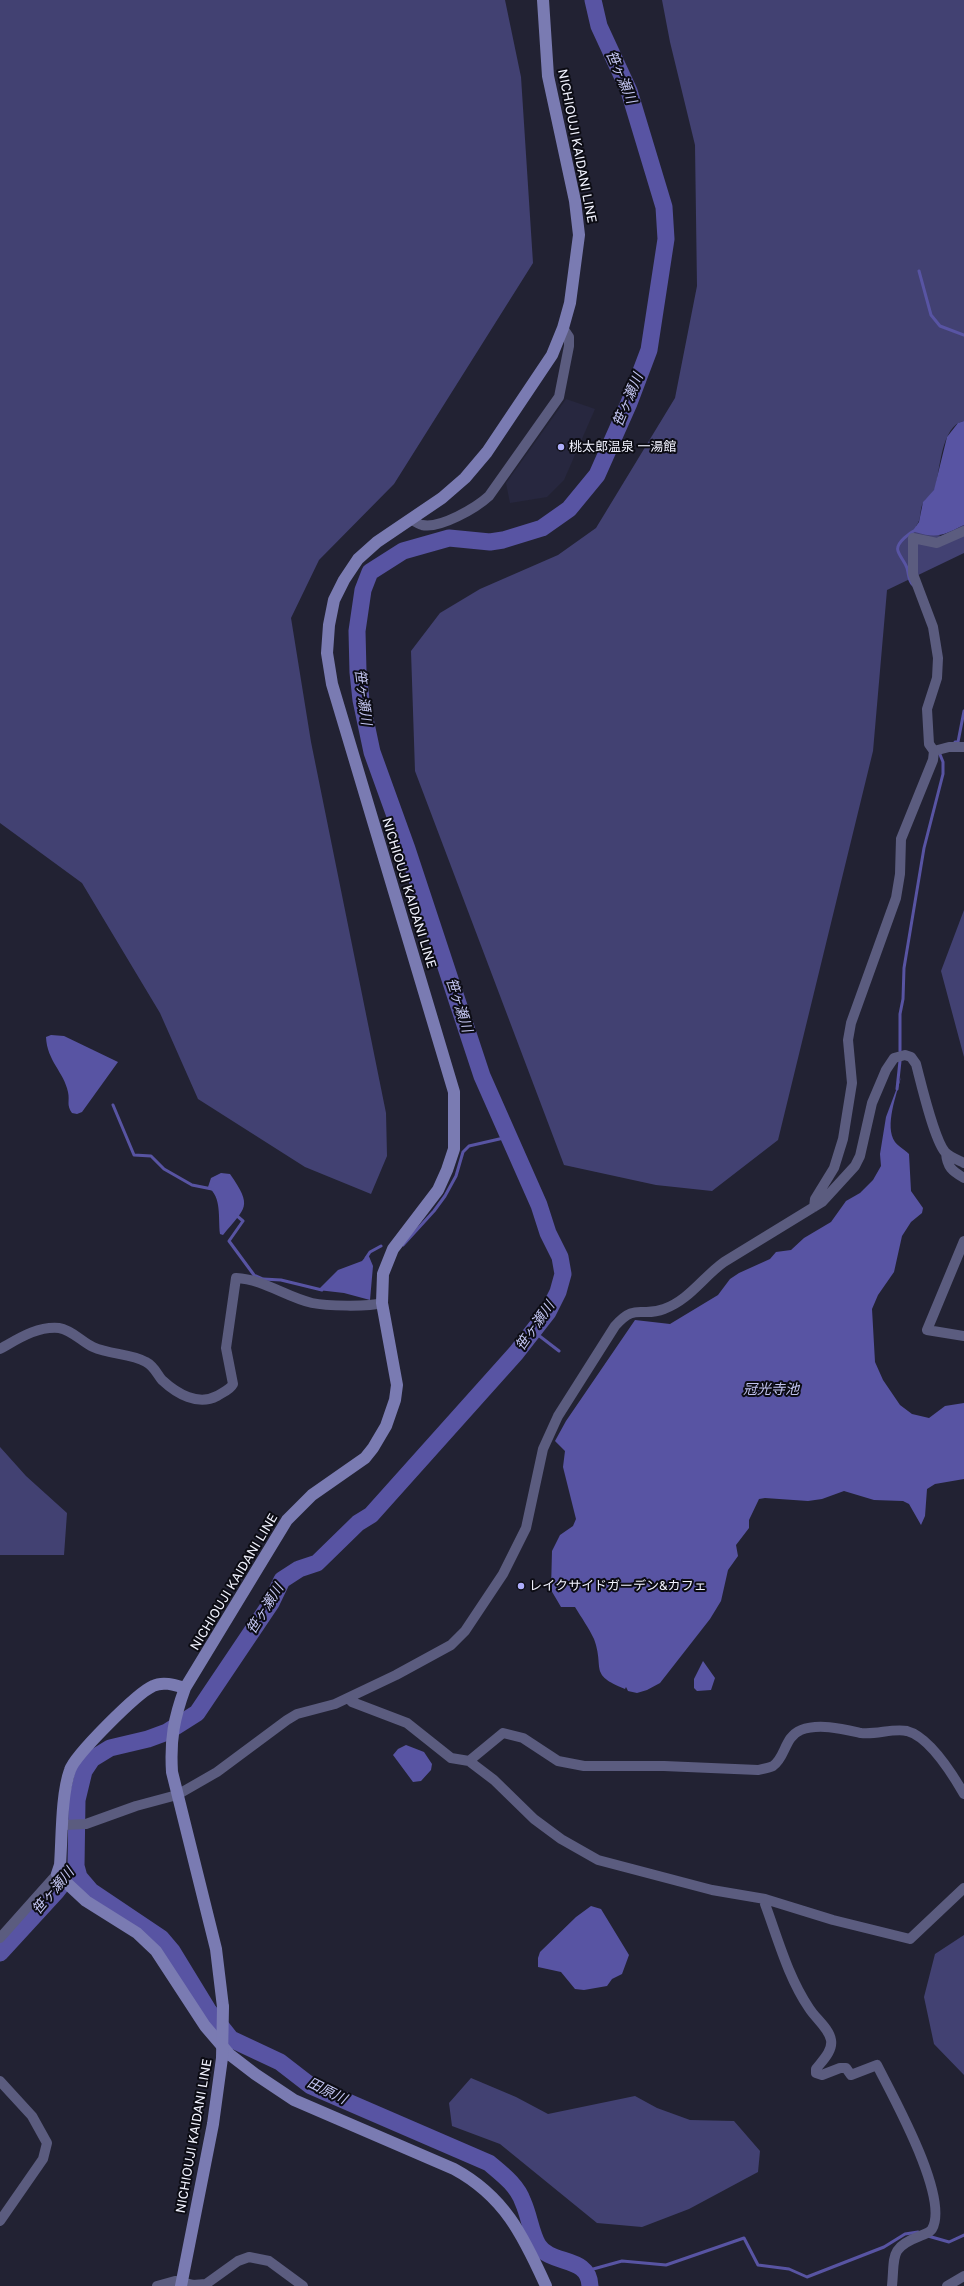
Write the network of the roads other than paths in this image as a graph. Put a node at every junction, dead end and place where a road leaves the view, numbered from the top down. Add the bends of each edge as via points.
1 (543, 0) edge
2 (563, 328) junction
3 (411, 518) junction
4 (964, 531) edge
5 (964, 747) edge
6 (937, 750) junction
7 (946, 1153) junction
8 (964, 1163) edge
9 (964, 1178) edge
10 (814, 1207) junction
11 (964, 1241) edge
12 (382, 1303) junction
13 (964, 1336) edge
14 (0, 1349) edge
15 (185, 1688) junction
16 (348, 1698) junction
17 (469, 1761) junction
18 (964, 1794) edge
19 (177, 1795) junction
20 (66, 1825) junction
21 (62, 1878) junction
22 (964, 1888) edge
23 (765, 1898) junction
24 (0, 1938) edge
25 (0, 2082) edge
26 (0, 2220) edge
27 (964, 2276) edge
28 (181, 2284) edge
29 (157, 2286) edge
30 (303, 2286) edge
31 (546, 2286) edge
32 (892, 2286) edge
33 (947, 2286) edge

1 - 2 main road, NICHIOUJI KAIDANI LINE via 548,76 575,201 579,235 570,303
2 - 3 main road, NICHIOUJI KAIDANI LINE via 552,355 487,452 465,478 442,498
2 - 3 street via 569,337 570,346 559,397 489,496 463,515 429,525 421,525
3 - 12 main road, NICHIOUJI KAIDANI LINE via 358,559 344,580 334,600 327,653 332,684 454,1092 454,1149 447,1170 438,1190 393,1249 383,1274
4 - 6 street via 937,543 913,538 913,574 933,627 938,658 937,678 927,709 929,740
5 - 6 street
6 - 10 street via 901,839 896,898 851,1023 848,1040 852,1084 843,1140 834,1168 815,1199
7 - 8 street
7 - 9 street via 946,1163 952,1171
7 - 10 street via 932,1121 916,1064 911,1057 905,1055 894,1058 872,1103 860,1156 845,1177
10 - 16 street via 724,1262 683,1300 663,1310 638,1311 623,1317 558,1416 543,1449 526,1528 503,1574 480,1611 451,1645
11 - 13 street via 927,1330
12 - 14 street via 365,1306 312,1303 254,1280 236,1278 226,1348 233,1384 231,1388 202,1401 180,1393 162,1380 153,1367 145,1362 93,1347 68,1330 60,1328 28,1333
12 - 15 main road, NICHIOUJI KAIDANI LINE via 397,1385 386,1426 374,1448 365,1458 312,1495 287,1520
15 - 19 main road, NICHIOUJI KAIDANI LINE via 174,1716 170,1744
15 - 20 main road via 170,1684 151,1686 75,1759 66,1782
16 - 17 street via 352,1702 407,1723 451,1758
16 - 19 street via 297,1714 217,1772
17 - 18 street via 503,1733 523,1738 558,1761 584,1766 758,1770 773,1766 781,1756 787,1741 800,1731 817,1727 868,1734 907,1731 924,1741 950,1771
17 - 23 street via 494,1780 534,1819 561,1839 598,1860 712,1890
19 - 20 street via 86,1824
19 - 28 main road, NICHIOUJI KAIDANI LINE, bridge via 215,1943 224,2007 222,2058 213,2124
20 - 21 main road
21 - 24 street
21 - 31 main road via 86,1902 137,1933 156,1951 205,2026 229,2054 255,2074 294,2100 475,2180 495,2198 512,2222
22 - 23 street via 910,1940 833,1920
23 - 32 street via 794,1982 831,2040 829,2051 816,2069 816,2073 822,2075 846,2068 851,2074 877,2065 922,2158 930,2182 937,2207 936,2221 926,2234 903,2243 897,2249
25 - 26 street via 32,2116 47,2143 43,2159
27 - 33 street
28 - 29 street via 175,2281
28 - 30 street via 206,2284 238,2261 249,2257 269,2261

